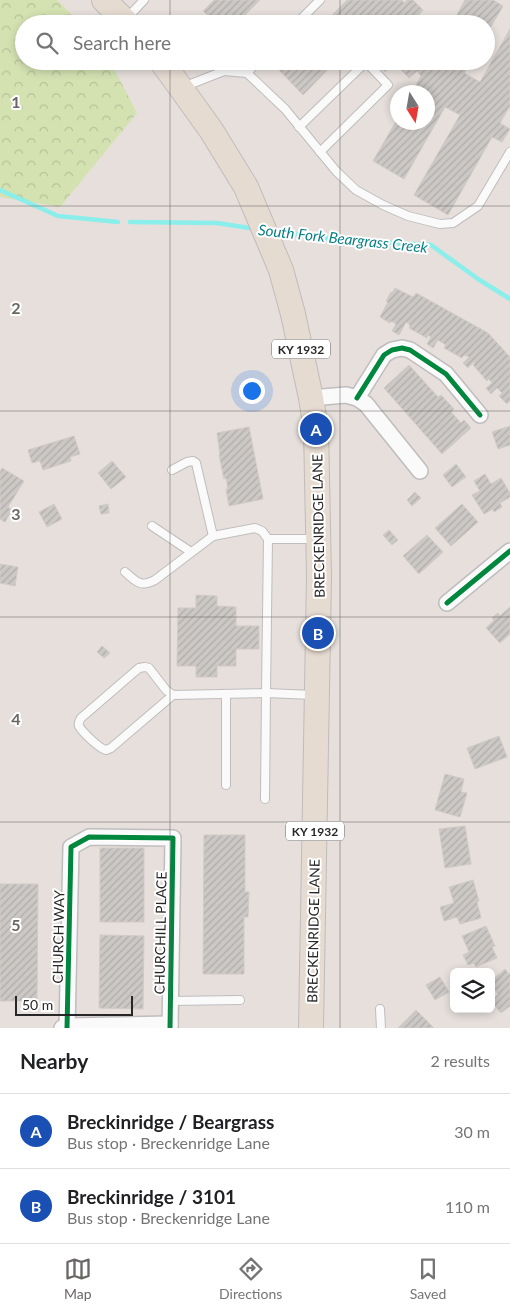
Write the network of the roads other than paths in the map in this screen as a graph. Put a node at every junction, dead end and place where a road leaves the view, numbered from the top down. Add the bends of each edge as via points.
1 (104, 0) edge
2 (144, 0) edge
3 (320, 0) edge
4 (119, 15) edge
5 (132, 15) edge
6 (305, 15) edge
7 (168, 70) edge
8 (249, 70) edge
9 (358, 70) edge
10 (374, 70) edge
11 (246, 73) junction
12 (181, 88) junction
13 (299, 127) junction
14 (320, 152) junction
15 (510, 152) edge
16 (312, 398) junction
17 (357, 398) junction
18 (480, 415) dead end
19 (172, 470) dead end
20 (420, 471) dead end
21 (152, 526) dead end
22 (212, 536) junction
23 (268, 539) junction
24 (318, 539) junction
25 (510, 551) edge
26 (192, 552) junction
27 (125, 572) dead end
28 (447, 603) dead end
29 (266, 693) junction
30 (226, 694) junction
31 (173, 695) junction
32 (318, 695) junction
33 (226, 785) dead end
34 (265, 800) dead end
35 (70, 846) joint
36 (240, 1000) dead end
37 (170, 1001) junction
38 (380, 1008) dead end
39 (170, 1026) edge
40 (65, 1027) edge
41 (311, 1028) edge
42 (381, 1028) edge

1 - 4 main road
2 - 5 lane
3 - 6 lane
7 - 12 main road, BRECKENRIDGE LANE / KY 1932
8 - 11 lane
9 - 13 lane
10 - 14 lane via 388,85
11 - 12 lane via 224,70
11 - 13 lane via 285,109
12 - 16 main road, BRECKENRIDGE LANE / KY 1932 via 246,187 282,270
13 - 14 lane
14 - 15 lane via 356,190 408,216 440,224 453,223 478,206
16 - 17 street via 346,395
16 - 24 main road, BRECKENRIDGE LANE / KY 1932 via 316,430
17 - 18 street via 384,355 402,348 446,374
17 - 20 street via 366,404
19 - 22 lane via 187,462 196,463
21 - 26 lane
22 - 23 lane via 255,528
22 - 26 lane
23 - 24 lane
23 - 29 lane
24 - 32 main road, BRECKENRIDGE LANE / KY 1932
25 - 28 street
26 - 27 lane via 149,583 139,583
29 - 30 lane
29 - 32 lane
29 - 34 lane
30 - 31 lane
30 - 33 lane
31 - 31 lane via 149,668 139,668 81,718 80,727 98,747 106,750
32 - 41 main road, BRECKENRIDGE LANE / KY 1932
35 - 37 street, CHURCHILL PLACE via 89,837 173,838
35 - 40 street, CHURCH WAY
36 - 37 lane
37 - 39 street, CHURCHILL PLACE
38 - 42 lane
39 - 40 street

